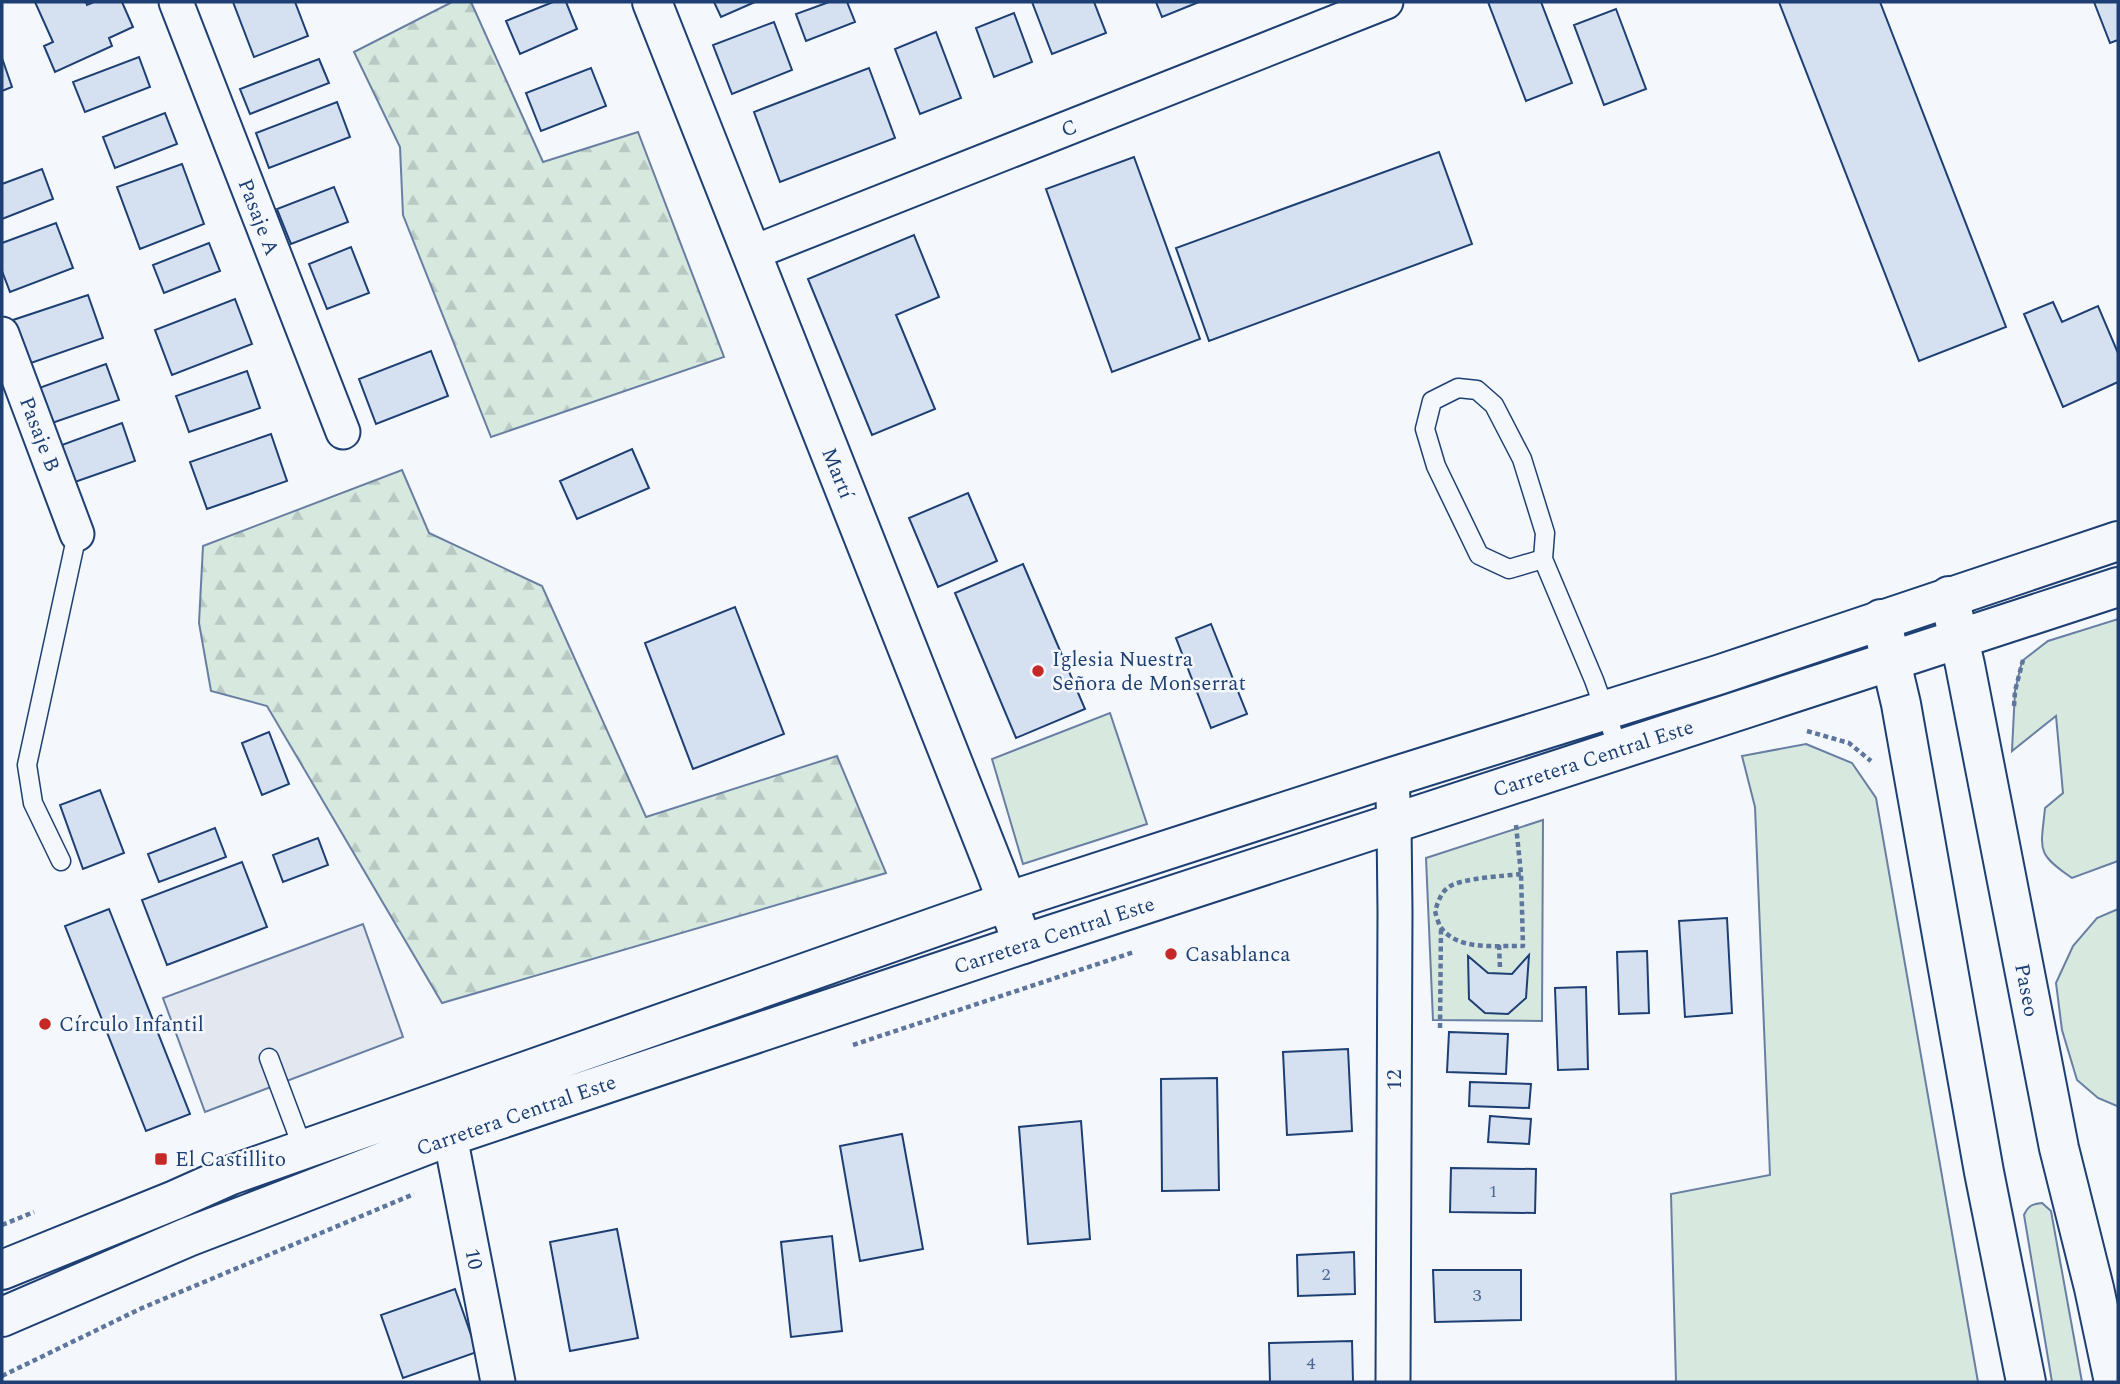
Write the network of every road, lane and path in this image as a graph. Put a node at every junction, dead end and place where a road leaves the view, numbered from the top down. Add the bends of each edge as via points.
1 (176, 2) edge
2 (652, 2) edge
3 (1386, 2) edge
4 (752, 253) junction
5 (2, 334) edge
6 (342, 432) dead end
7 (78, 534) joint
8 (2118, 541) edge
9 (1543, 559) junction
10 (2118, 587) edge
11 (1949, 596) junction
12 (1881, 619) junction
13 (1958, 639) junction
14 (2030, 654) dead end
15 (1892, 661) junction
16 (1605, 710) junction
17 (2014, 715) dead end
18 (1806, 730) dead end
19 (1619, 750) junction
20 (1876, 765) dead end
21 (1392, 777) junction
22 (1394, 823) junction
23 (1505, 829) dead end
24 (61, 861) dead end
25 (1521, 874) junction
26 (1008, 902) junction
27 (1441, 926) junction
28 (1023, 944) junction
29 (1499, 945) junction
30 (1143, 949) dead end
31 (1500, 968) dead end
32 (1440, 1028) dead end
33 (853, 1045) dead end
34 (269, 1058) dead end
35 (450, 1136) junction
36 (304, 1149) junction
37 (458, 1176) junction
38 (313, 1188) junction
39 (2, 1270) edge
40 (2, 1317) edge
41 (2, 1376) edge
42 (498, 1382) edge
43 (1393, 1382) edge
44 (2026, 1382) edge
45 (2114, 1382) edge

1 - 6 street, Pasaje A
2 - 4 main road, Martí
3 - 4 street, C
4 - 26 main road, Martí
5 - 7 street, Pasaje B
7 - 24 lane via 27,765 33,803
8 - 11 main road, Carretera Central Este
9 - 9 lane via 1545,533 1522,459 1494,405 1477,390 1458,388 1432,401 1425,429 1436,466 1479,555 1509,569
9 - 16 lane
10 - 13 main road, Carretera Central Este
11 - 12 main road, Carretera Central Este
11 - 13 main road, Paseo
12 - 15 main road
12 - 16 main road, Carretera Central Este
13 - 15 main road, Carretera Central Este
13 - 45 main road, Paseo via 2059,1148
14 - 17 path via 2022,661
15 - 19 main road, Carretera Central Este
15 - 44 main road
16 - 19 lane
16 - 21 main road, Carretera Central Este
18 - 20 path via 1849,743
19 - 22 main road, Carretera Central Este
21 - 22 street, 12
21 - 26 main road, Carretera Central Este
22 - 28 main road, Carretera Central Este
22 - 43 street, 12
23 - 25 path via 1516,825
25 - 27 path via 1449,887 1434,911
25 - 29 path via 1523,946
26 - 28 main road, Martí
26 - 36 main road, Carretera Central Este
27 - 29 path via 1463,944
27 - 32 path
28 - 35 main road, Carretera Central Este
29 - 31 path
30 - 33 path
34 - 36 lane
35 - 37 street, 10
35 - 38 main road, Carretera Central Este
36 - 38 lane
36 - 39 main road, Carretera Central Este
37 - 41 path via 142,1308
37 - 42 street, 10
38 - 40 main road, Carretera Central Este

